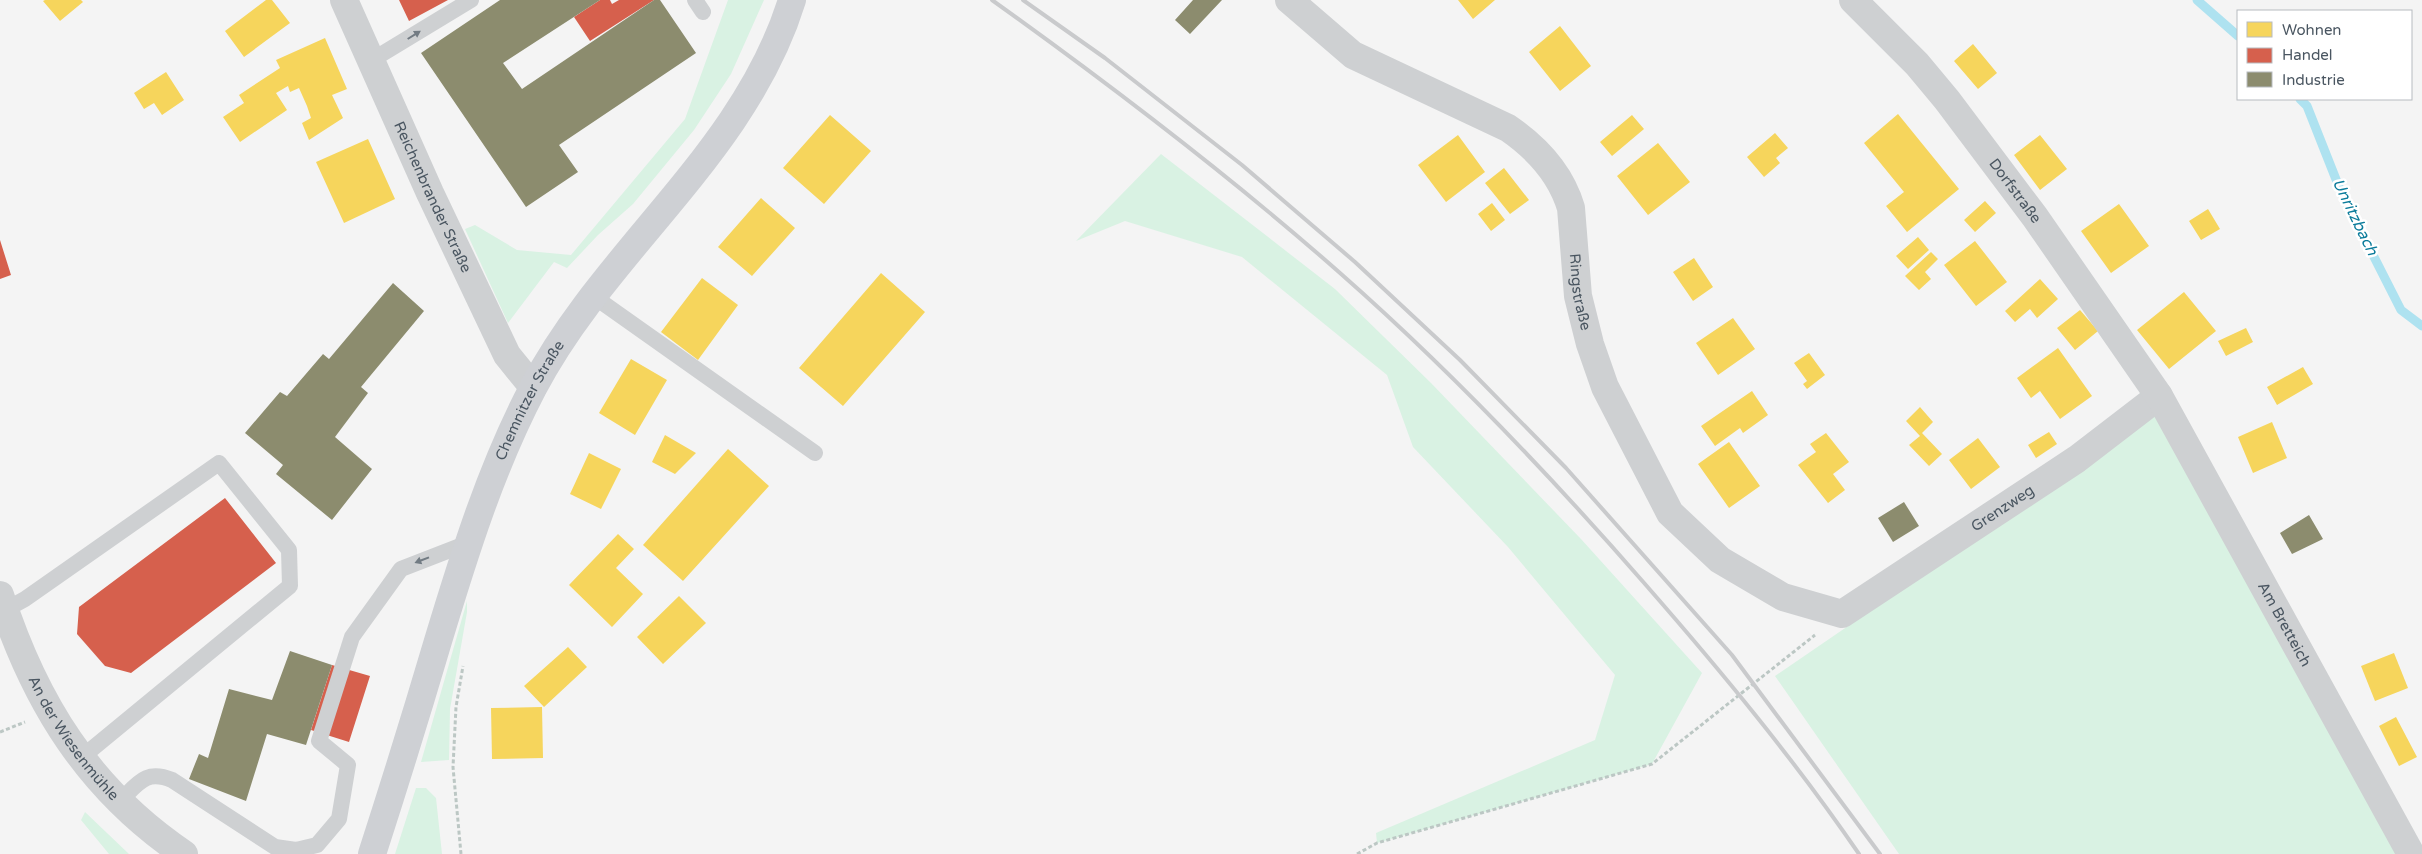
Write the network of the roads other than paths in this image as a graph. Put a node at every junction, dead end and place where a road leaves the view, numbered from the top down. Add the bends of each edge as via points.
1 (344, 0) edge
2 (471, 0) edge
3 (792, 0) edge
4 (1289, 0) edge
5 (1853, 0) edge
6 (372, 60) junction
7 (593, 296) junction
8 (533, 387) junction
9 (2159, 396) junction
10 (815, 453) dead end
11 (468, 543) junction
12 (2, 603) edge
13 (1842, 614) joint
14 (80, 758) junction
15 (119, 802) junction
16 (184, 854) edge
17 (372, 854) edge
18 (2411, 854) edge

1 - 6 street, Reichenbrander Straße
6 -> 2 lane
3 - 7 main road, Chemnitzer Straße via 779,39 729,129
4 - 13 street, Ringstraße via 1353,54 1508,128 1524,139 1548,164 1567,194 1571,208 1578,296 1605,387 1670,513 1720,560 1782,597
5 - 9 street, Dorfstraße via 1917,64 1947,100 2041,225
6 - 8 street, Reichenbrander Straße via 430,193 507,355
7 - 8 main road, Chemnitzer Straße
7 - 10 lane
8 - 11 main road, Chemnitzer Straße via 494,471
9 - 13 street, Grenzweg via 2077,459
9 - 18 street, Am Bretteich
11 -> 15 lane via 401,568 352,637 319,741 348,765 339,819 317,845 296,850 275,847 172,780 159,775 143,778
11 - 17 main road, Chemnitzer Straße
12 - 14 street, An der Wiesenmühle via 25,662 56,722
12 - 14 lane via 25,599 219,463 289,550 290,586
14 - 15 street, An der Wiesenmühle
15 - 16 street, An der Wiesenmühle

